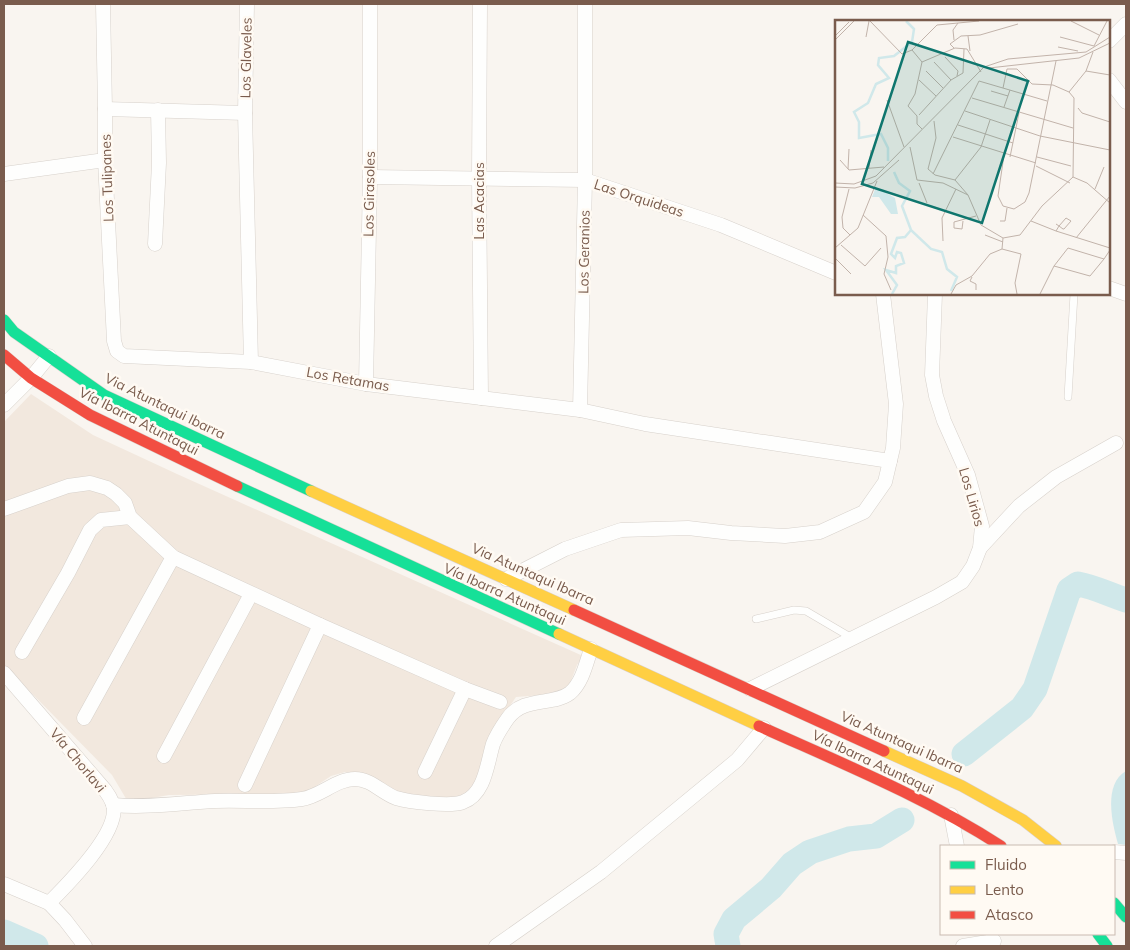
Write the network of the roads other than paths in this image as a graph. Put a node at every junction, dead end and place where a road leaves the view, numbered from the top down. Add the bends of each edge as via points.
1 (103, 4) edge
2 (247, 4) edge
3 (370, 4) edge
4 (480, 4) edge
5 (585, 4) edge
6 (1126, 24) edge
7 (1110, 40) edge
8 (1110, 81) edge
9 (1126, 102) edge
10 (106, 109) junction
11 (158, 110) junction
12 (245, 113) junction
13 (104, 160) junction
14 (4, 174) edge
15 (370, 177) junction
16 (479, 178) junction
17 (585, 180) junction
18 (155, 244) dead end
19 (835, 273) edge
20 (1110, 288) edge
21 (1126, 294) edge
22 (884, 295) edge
23 (935, 295) edge
24 (1074, 295) edge
25 (4, 320) edge
26 (116, 351) joint
27 (4, 355) edge
28 (49, 356) junction
29 (251, 362) junction
30 (31, 378) junction
31 (366, 384) junction
32 (1068, 397) dead end
33 (481, 398) junction
34 (4, 405) edge
35 (580, 410) junction
36 (1116, 443) dead end
37 (890, 461) junction
38 (4, 509) edge
39 (130, 517) junction
40 (980, 548) junction
41 (173, 558) junction
42 (506, 578) junction
43 (251, 594) junction
44 (756, 619) dead end
45 (320, 625) junction
46 (853, 638) junction
47 (591, 649) junction
48 (22, 652) dead end
49 (4, 673) edge
50 (465, 689) junction
51 (750, 689) junction
52 (500, 702) dead end
53 (84, 718) dead end
54 (764, 728) junction
55 (164, 756) dead end
56 (425, 772) dead end
57 (245, 785) dead end
58 (113, 805) junction
59 (951, 816) junction
60 (956, 845) edge
61 (999, 845) edge
62 (1055, 845) edge
63 (4, 884) edge
64 (49, 903) junction
65 (1115, 904) edge
66 (1126, 917) edge
67 (1099, 935) edge
68 (994, 940) edge
69 (85, 946) edge
70 (496, 946) edge
71 (963, 946) edge
72 (1107, 946) edge

1 - 10 street, Los Tulipanes
2 - 12 street, Los Glaveles
3 - 15 street, Los Girasoles
4 - 16 street, Las Acacias
5 - 17 street, Los Geranios
6 - 7 street
8 - 9 street
10 - 11 street
10 - 13 street, Los Tulipanes
11 - 12 street
11 - 18 street
12 - 29 street, Los Glaveles
13 - 14 street
13 - 26 street, Los Tulipanes
15 - 16 street, Las Orquideas
15 - 31 street, Los Girasoles
16 - 17 street, Las Orquideas
16 - 33 street, Las Acacias
17 - 19 street, Las Orquideas via 721,225
17 - 35 street, Los Geranios
20 - 21 street
22 - 37 street via 896,404
23 - 40 street, Los Lirios via 932,375 944,422 968,475 982,526
24 - 32 lane
25 - 28 highway, Via Atuntaqui Ibarra via 14,332
26 - 29 street, Los Retamas via 124,356
27 - 30 highway, Vía Ibarra Atuntaqui
28 - 30 street
28 - 42 highway, Via Atuntaqui Ibarra via 104,395 301,488
29 - 31 street, Los Retamas
30 - 34 street
30 - 47 highway, Vía Ibarra Atuntaqui via 90,415 288,512
31 - 33 street, Los Retamas
33 - 35 street, Los Retamas
35 - 37 street, Los Retamas via 645,424
36 - 40 street via 1056,477 1019,506
37 - 42 street via 884,482 864,512 820,532 785,536 688,528 621,530 565,548
38 - 39 street via 68,486 90,483 116,494 125,502
39 - 41 street
39 - 48 street via 101,520 90,530
40 - 46 street, Los Lirios via 962,582
41 - 43 street
41 - 53 street
42 - 51 highway, Via Atuntaqui Ibarra
43 - 45 street
43 - 55 street
44 - 46 lane via 794,610 806,611
45 - 50 street
45 - 57 street
46 - 51 street, Los Lirios
47 - 54 highway, Vía Ibarra Atuntaqui
47 - 58 street via 578,683 569,694 529,703 509,716 494,742 478,790 461,804 425,804 395,798 366,781 355,779 342,781 304,799
49 - 58 street, Vía Chorlavi via 105,790
50 - 52 street
50 - 56 street
51 - 62 highway, Via Atuntaqui Ibarra via 962,786 1023,820
54 - 59 highway, Vía Ibarra Atuntaqui via 894,786
54 - 70 street via 737,760 608,866
58 - 64 street, Vía Chorlavi via 106,834 77,875
59 - 60 street
59 - 61 highway, Vía Ibarra Atuntaqui
63 - 64 street
64 - 69 street
65 - 66 highway
67 - 72 highway
68 - 71 street

